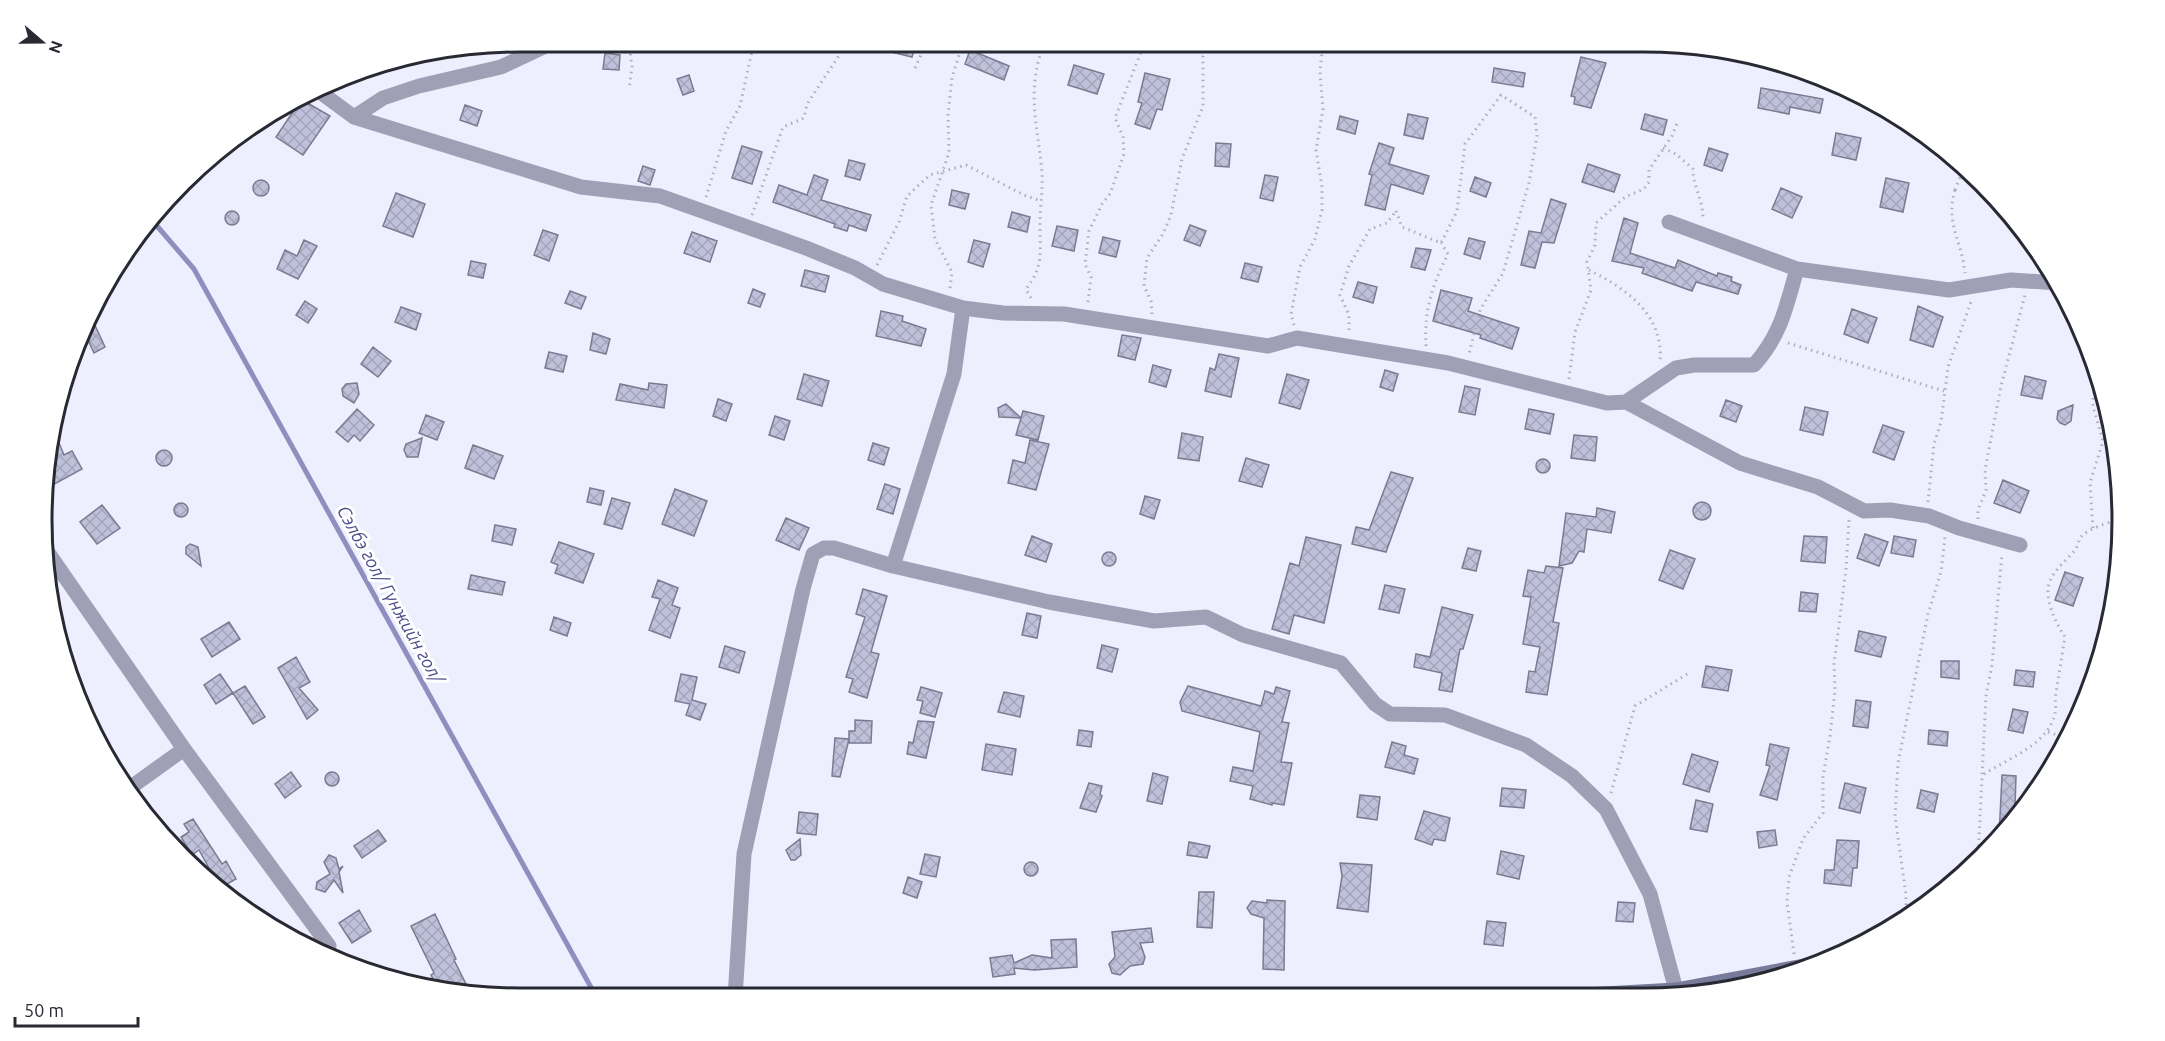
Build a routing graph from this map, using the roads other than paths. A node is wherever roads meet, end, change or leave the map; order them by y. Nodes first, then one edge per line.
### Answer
1 (533, 52) edge
2 (325, 96) edge
3 (354, 117) junction
4 (1669, 222) dead end
5 (1797, 269) junction
6 (2047, 283) edge
7 (963, 308) junction
8 (1626, 402) junction
9 (2013, 543) road end
10 (55, 563) edge
11 (893, 566) junction
12 (184, 749) junction
13 (134, 785) edge
14 (327, 946) edge
15 (1675, 987) edge
16 (736, 988) edge

1 - 3 street
2 - 3 street
3 - 7 street
4 - 5 street
5 - 6 street
5 - 8 street
7 - 8 street
7 - 11 street
8 - 9 street
10 - 12 street
11 - 15 street
11 - 16 street
12 - 13 street
12 - 14 street

